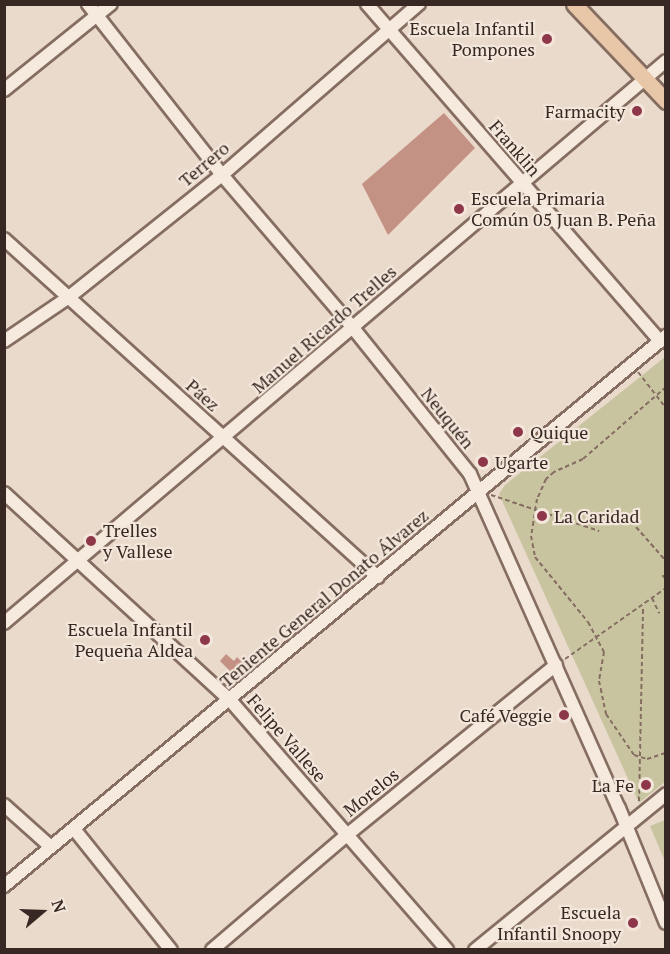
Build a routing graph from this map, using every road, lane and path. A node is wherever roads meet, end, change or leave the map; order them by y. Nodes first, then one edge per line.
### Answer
1 (88, 4) edge
2 (111, 4) edge
3 (367, 4) edge
4 (419, 4) edge
5 (574, 4) edge
6 (97, 16) junction
7 (389, 30) junction
8 (664, 64) edge
9 (646, 79) junction
10 (4, 90) edge
11 (666, 100) edge
12 (222, 174) junction
13 (522, 183) junction
14 (4, 238) edge
15 (69, 297) junction
16 (353, 328) junction
17 (663, 338) edge
18 (4, 341) edge
19 (632, 364) junction
20 (666, 387) edge
21 (655, 395) junction
22 (666, 408) edge
23 (225, 438) junction
24 (480, 491) junction
25 (4, 493) edge
26 (535, 509) junction
27 (636, 527) dead end
28 (599, 531) dead end
29 (666, 561) edge
30 (79, 562) junction
31 (662, 575) dead end
32 (378, 577) junction
33 (666, 579) edge
34 (666, 588) edge
35 (652, 598) junction
36 (644, 606) junction
37 (659, 612) dead end
38 (4, 623) edge
39 (597, 639) junction
40 (556, 665) junction
41 (230, 700) junction
42 (666, 753) edge
43 (640, 758) junction
44 (666, 794) edge
45 (4, 805) edge
46 (638, 816) junction
47 (626, 826) junction
48 (74, 829) junction
49 (348, 834) junction
50 (51, 847) junction
51 (4, 886) edge
52 (666, 923) edge
53 (171, 950) edge
54 (212, 950) edge
55 (447, 950) edge
56 (475, 950) edge

1 - 6 street, Neuquén
2 - 6 street
3 - 7 street, Franklin
4 - 7 street, Terrero
5 - 9 main road
6 - 10 street
6 - 12 street, Neuquén
7 - 12 street, Terrero
7 - 13 street, Franklin
8 - 9 street, Manuel Ricardo Trelles
9 - 11 main road
9 - 13 street, Manuel Ricardo Trelles
12 - 15 street, Terrero
12 - 16 street, Neuquén
13 - 16 street, Manuel Ricardo Trelles
13 - 17 street, Franklin
14 - 15 street, Páez
15 - 18 street, Terrero
15 - 23 street, Páez
16 - 23 street, Manuel Ricardo Trelles
16 - 24 street, Neuquén
17 - 19 street, Teniente General Donato Álvarez
19 - 21 path
19 - 24 street, Teniente General Donato Álvarez
20 - 21 path
21 - 22 path
21 - 26 path
23 - 30 street, Manuel Ricardo Trelles
23 - 32 street, Páez
24 - 26 path
24 - 32 street, Teniente General Donato Álvarez
24 - 40 street, Neuquén
25 - 30 street, Felipe Vallese
26 - 28 path
26 - 39 path
27 - 29 path
30 - 38 street, Manuel Ricardo Trelles
30 - 41 street, Felipe Vallese
31 - 33 path
32 - 41 street, Teniente General Donato Álvarez
34 - 35 path
35 - 36 path
35 - 37 path
36 - 39 path
36 - 43 path
39 - 40 path
39 - 43 path
40 - 47 street, Neuquén
40 - 49 street, Morelos
41 - 48 street, Teniente General Donato Álvarez
41 - 49 street, Felipe Vallese
42 - 43 path
43 - 46 path
44 - 46 street
45 - 50 street
46 - 47 street
47 - 52 street, Neuquén
47 - 56 street
48 - 50 street, Teniente General Donato Álvarez
48 - 53 street
49 - 54 street, Morelos
49 - 55 street, Felipe Vallese
50 - 51 street, Teniente General Donato Álvarez

